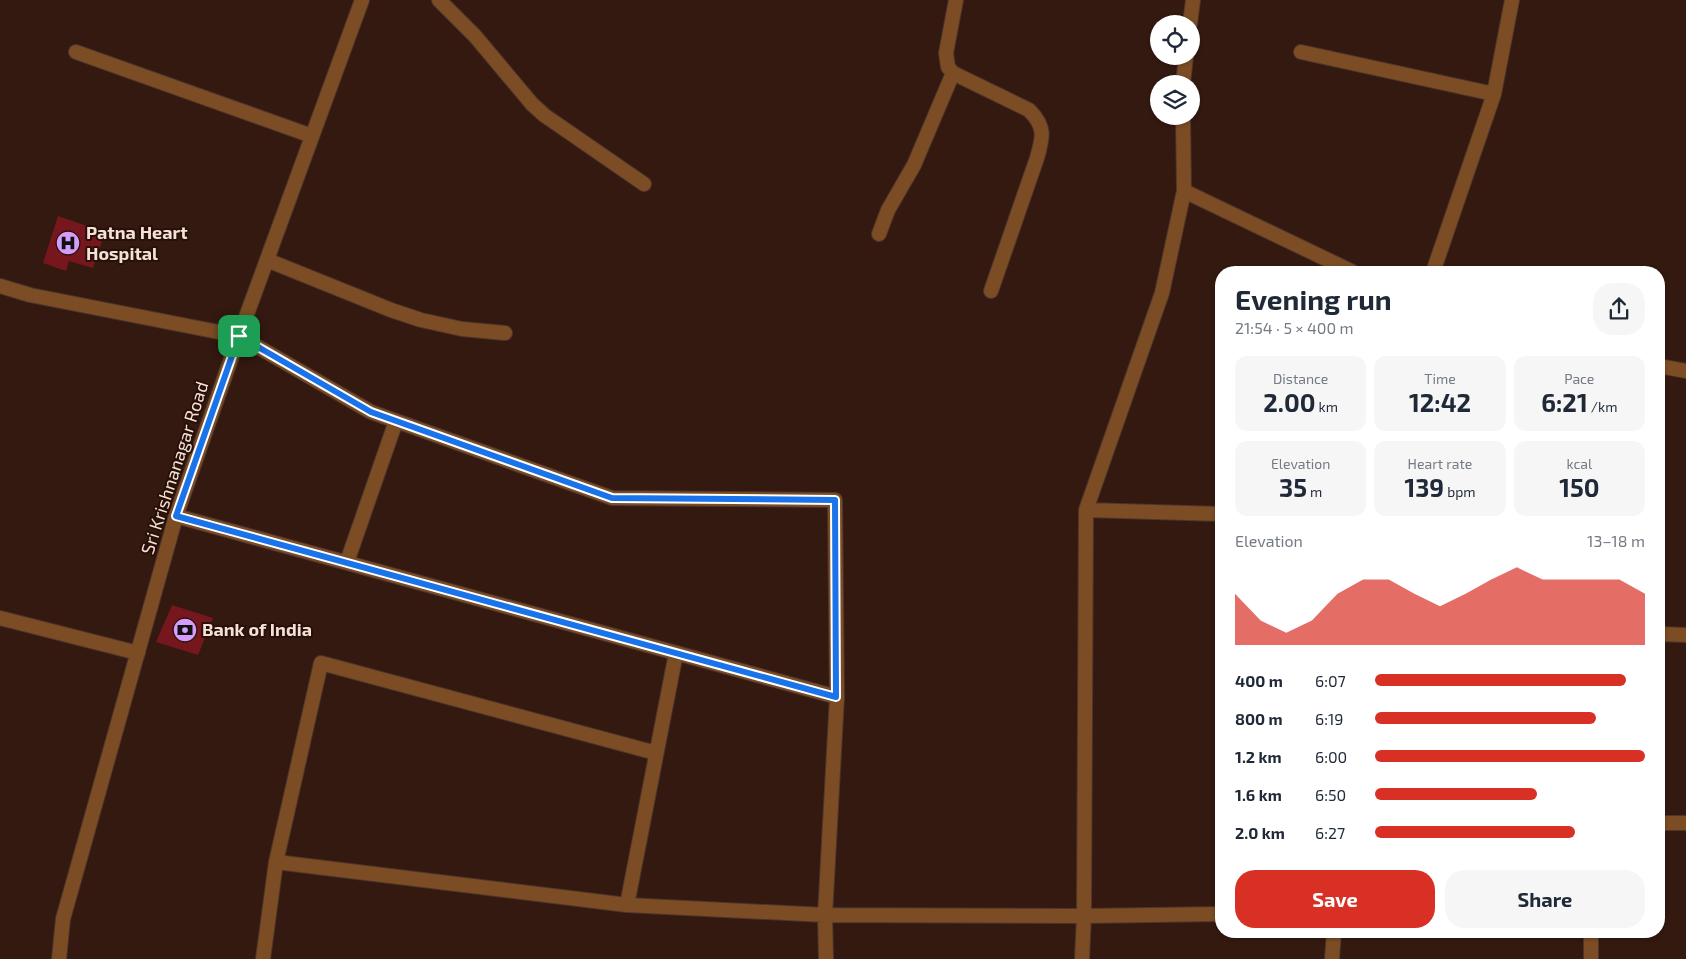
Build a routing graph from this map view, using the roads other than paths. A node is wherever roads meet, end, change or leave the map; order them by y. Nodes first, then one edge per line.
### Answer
1 (362, 0) edge
2 (438, 0) edge
3 (956, 0) edge
4 (1193, 0) edge
5 (1512, 0) edge
6 (1191, 15) edge
7 (76, 52) dead end
8 (1301, 52) dead end
9 (953, 73) junction
10 (1494, 94) junction
11 (1183, 125) edge
12 (312, 136) junction
13 (644, 184) dead end
14 (1184, 191) junction
15 (879, 234) dead end
16 (267, 260) junction
17 (1340, 266) edge
18 (1435, 266) edge
19 (0, 286) edge
20 (991, 290) dead end
21 (505, 332) dead end
22 (239, 336) junction
23 (1665, 367) edge
24 (1686, 371) edge
25 (396, 421) junction
26 (1086, 510) junction
27 (1215, 514) edge
28 (176, 516) junction
29 (346, 562) junction
30 (0, 618) edge
31 (1665, 634) edge
32 (1686, 635) edge
33 (138, 653) junction
34 (676, 653) junction
35 (836, 697) junction
36 (656, 753) junction
37 (1665, 823) edge
38 (1686, 823) edge
39 (276, 862) junction
40 (627, 906) junction
41 (825, 914) junction
42 (1215, 914) edge
43 (1084, 916) junction
44 (1334, 938) edge
45 (1591, 938) edge
46 (59, 959) edge
47 (263, 959) edge
48 (826, 959) edge
49 (1082, 959) edge
50 (1332, 959) edge
51 (1591, 959) edge

1 - 12 street, Sri Krishnanagar Road
2 - 13 street
3 - 9 street
4 - 6 street
5 - 10 street
7 - 12 street
8 - 10 street
9 - 15 street
9 - 20 street
10 - 18 street
11 - 14 street
12 - 16 street, Sri Krishnanagar Road
14 - 17 street
14 - 26 street
16 - 21 street
16 - 22 street, Sri Krishnanagar Road
19 - 22 street
22 - 25 street
22 - 28 street, Sri Krishnanagar Road
23 - 24 street
25 - 29 street
25 - 35 street
26 - 27 street
26 - 43 street
28 - 29 street
28 - 33 street, Sri Krishnanagar Road
29 - 34 street
30 - 33 street
31 - 32 street
33 - 46 street, Sri Krishnanagar Road
34 - 35 street
34 - 36 street
35 - 41 street
36 - 39 street
36 - 40 street
37 - 38 street
39 - 40 street
39 - 47 street
40 - 41 street
41 - 43 street
41 - 48 street
42 - 43 street
43 - 49 street
44 - 50 street
45 - 51 street

